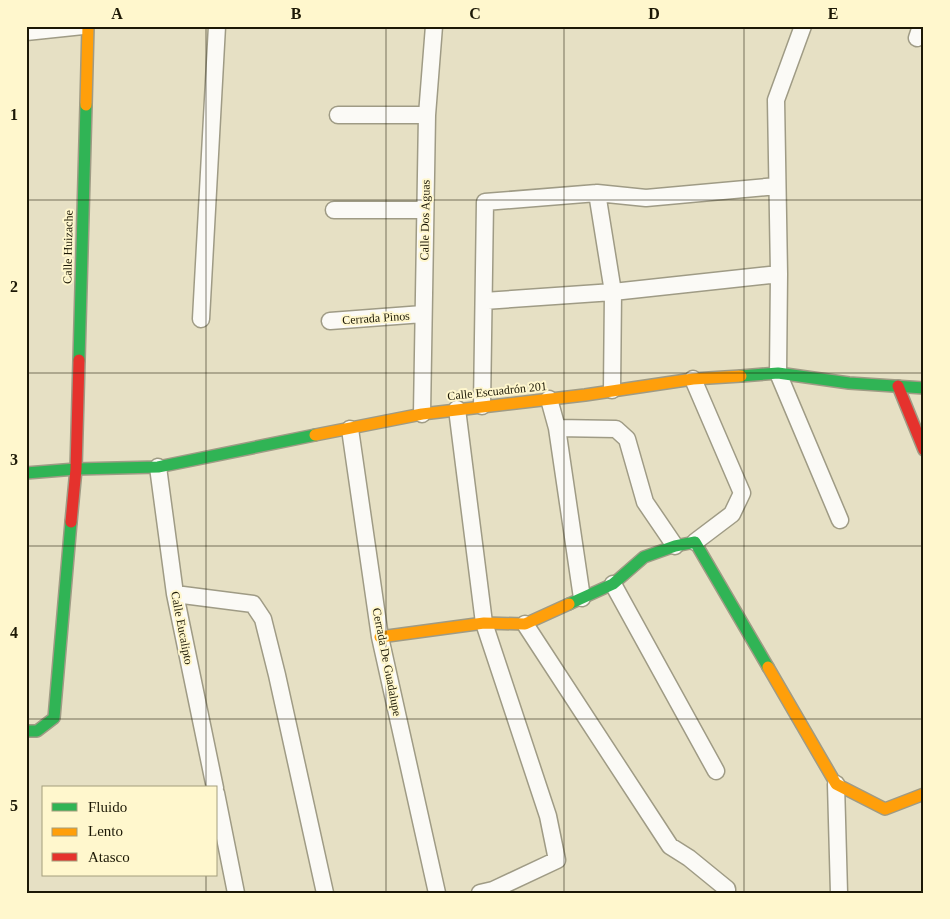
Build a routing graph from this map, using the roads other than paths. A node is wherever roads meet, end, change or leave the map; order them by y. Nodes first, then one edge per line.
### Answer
1 (83, 26) edge
2 (88, 26) edge
3 (217, 26) edge
4 (434, 26) edge
5 (804, 26) edge
6 (26, 32) edge
7 (338, 115) dead end
8 (428, 115) junction
9 (777, 186) junction
10 (597, 193) junction
11 (334, 210) dead end
12 (425, 210) junction
13 (779, 274) junction
14 (613, 292) junction
15 (484, 301) junction
16 (423, 314) junction
17 (201, 319) dead end
18 (330, 321) dead end
19 (778, 374) junction
20 (693, 379) junction
21 (898, 386) junction
22 (924, 388) edge
23 (612, 390) junction
24 (549, 400) junction
25 (482, 406) junction
26 (457, 409) junction
27 (422, 414) junction
28 (556, 428) junction
29 (350, 429) junction
30 (924, 450) edge
31 (158, 467) junction
32 (76, 469) junction
33 (26, 473) edge
34 (840, 520) dead end
35 (695, 542) junction
36 (675, 546) junction
37 (613, 584) junction
38 (174, 594) junction
39 (582, 598) junction
40 (484, 623) junction
41 (525, 624) junction
42 (380, 637) junction
43 (26, 731) edge
44 (716, 771) dead end
45 (836, 784) junction
46 (215, 786) edge
47 (924, 794) edge
48 (218, 802) edge
49 (236, 893) edge
50 (325, 893) edge
51 (437, 893) edge
52 (480, 893) edge
53 (727, 893) edge
54 (839, 893) edge

1 - 6 street
2 - 32 street, Calle Huizache
3 - 17 street
4 - 8 street, Calle Dos Aguas
5 - 9 street
7 - 8 street
8 - 12 street, Calle Dos Aguas
9 - 10 street
9 - 13 street
10 - 14 street
10 - 15 street
11 - 12 street
12 - 16 street, Calle Dos Aguas
13 - 14 street
13 - 19 street
14 - 15 street
14 - 23 street
15 - 25 street
16 - 18 street, Cerrada Pinos
16 - 27 street, Calle Dos Aguas
19 - 20 street, Calle Escuadrón 201
19 - 21 street, Calle Escuadrón 201
19 - 34 street
20 - 23 street, Calle Escuadrón 201
20 - 35 street
21 - 22 street, Calle Escuadrón 201
21 - 30 street
23 - 24 street, Calle Escuadrón 201
24 - 25 street, Calle Escuadrón 201
24 - 28 street
25 - 26 street, Calle Escuadrón 201
26 - 27 street, Calle Escuadrón 201
26 - 40 street
27 - 29 street, Calle Escuadrón 201
28 - 36 street
28 - 39 street
29 - 31 street, Calle Escuadrón 201
29 - 42 street, Cerrada De Guadalupe
31 - 32 street, Calle Escuadrón 201
31 - 38 street, Calle Eucalipto
32 - 33 street, Calle Escuadrón 201
32 - 43 street, Calle Huizache
35 - 36 street
35 - 45 street
36 - 37 street
37 - 39 street
37 - 44 street
38 - 46 street, Calle Eucalipto
38 - 50 street
39 - 41 street
40 - 41 street
40 - 42 street
40 - 52 street
41 - 53 street
42 - 51 street, Cerrada De Guadalupe
45 - 47 street
45 - 54 street
48 - 49 street

